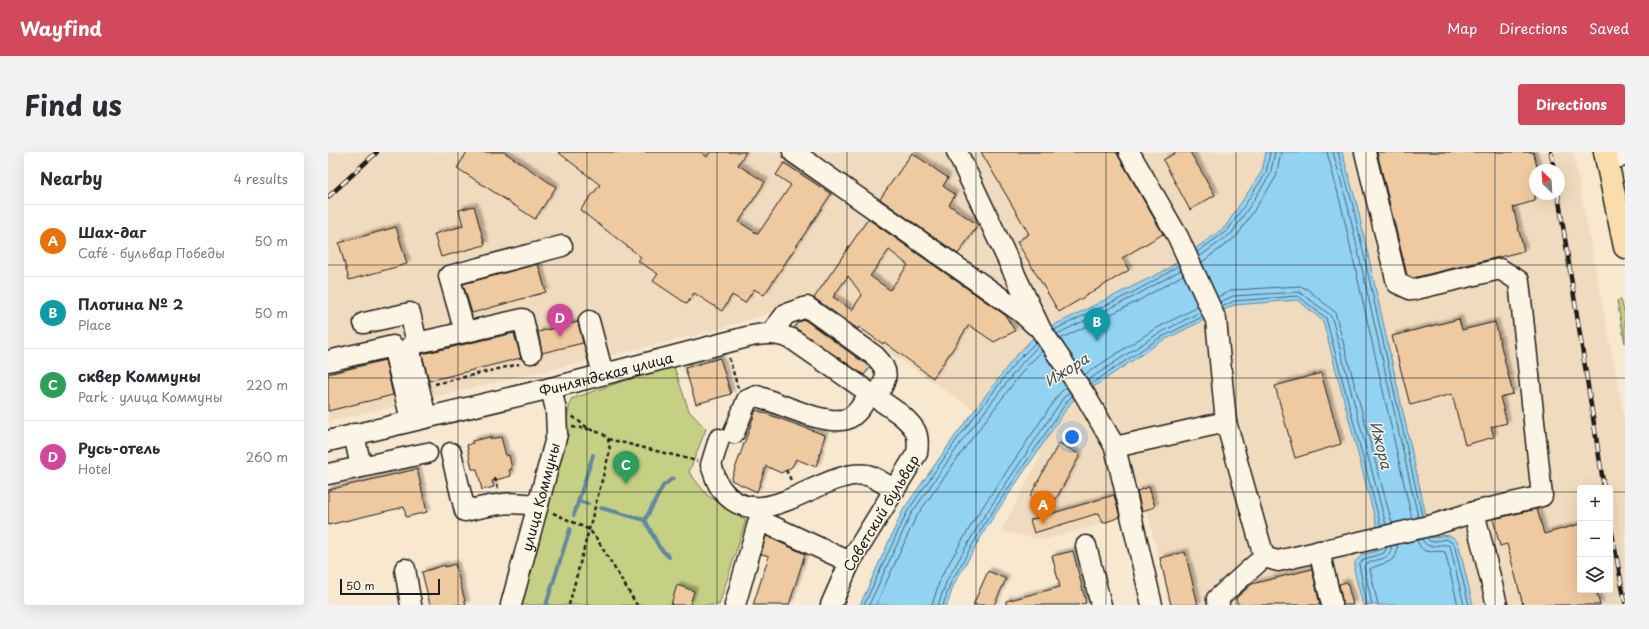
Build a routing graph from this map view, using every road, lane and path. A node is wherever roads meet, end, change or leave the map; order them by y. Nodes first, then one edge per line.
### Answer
1 (793, 152) edge
2 (957, 152) edge
3 (1129, 152) edge
4 (1364, 152) edge
5 (1612, 156) edge
6 (562, 246) dead end
7 (1625, 247) edge
8 (589, 321) dead end
9 (364, 323) dead end
10 (1041, 330) junction
11 (464, 332) junction
12 (771, 332) junction
13 (417, 343) junction
14 (724, 343) junction
15 (528, 358) joint
16 (328, 361) edge
17 (603, 374) junction
18 (419, 388) junction
19 (551, 388) junction
20 (738, 388) dead end
21 (872, 396) junction
22 (566, 411) dead end
23 (418, 419) junction
24 (1226, 422) junction
25 (354, 434) junction
26 (608, 439) junction
27 (328, 441) edge
28 (1114, 447) junction
29 (427, 453) dead end
30 (451, 454) dead end
31 (684, 458) dead end
32 (361, 467) junction
33 (786, 470) dead end
34 (328, 474) edge
35 (792, 481) dead end
36 (894, 490) junction
37 (538, 506) junction
38 (1474, 512) junction
39 (588, 529) junction
40 (1086, 546) dead end
41 (1319, 551) junction
42 (1264, 557) junction
43 (850, 562) junction
44 (405, 570) dead end
45 (411, 605) edge
46 (511, 605) edge
47 (569, 605) edge
48 (637, 605) edge
49 (735, 605) edge
50 (830, 605) edge
51 (1101, 605) edge
52 (1152, 605) edge
53 (1219, 605) edge
54 (1332, 605) edge
55 (1497, 605) edge

1 - 10 street
2 - 10 street
3 - 24 street
4 - 38 street
5 - 7 main road
6 - 11 street
8 - 17 street
9 - 13 street
10 - 28 street
11 - 13 street
11 - 15 street
12 - 14 street, Финляндская улица
12 - 21 street
12 - 21 street
13 - 18 street
14 - 17 street, Финляндская улица
14 - 20 path
15 - 18 path
16 - 23 street
17 - 19 street, Финляндская улица
18 - 23 street
19 - 23 street, Финляндская улица
19 - 37 street, улица Коммуны
21 - 36 street, Советский бульвар
21 - 36 street
22 - 26 path
23 - 25 street, Финляндская улица
24 - 28 street
24 - 42 street
25 - 27 street, Финляндская улица
25 - 32 street
26 - 31 path
26 - 39 path
28 - 52 street
29 - 32 street
30 - 37 street
32 - 34 street
33 - 35 path
36 - 43 street, Советский бульвар
37 - 39 path
37 - 46 street, улица Коммуны
38 - 41 street
38 - 55 street
39 - 47 path
39 - 48 path
40 - 51 street
41 - 42 street
41 - 54 street
42 - 53 street
43 - 49 street
43 - 50 street, Советский бульвар
44 - 45 street

